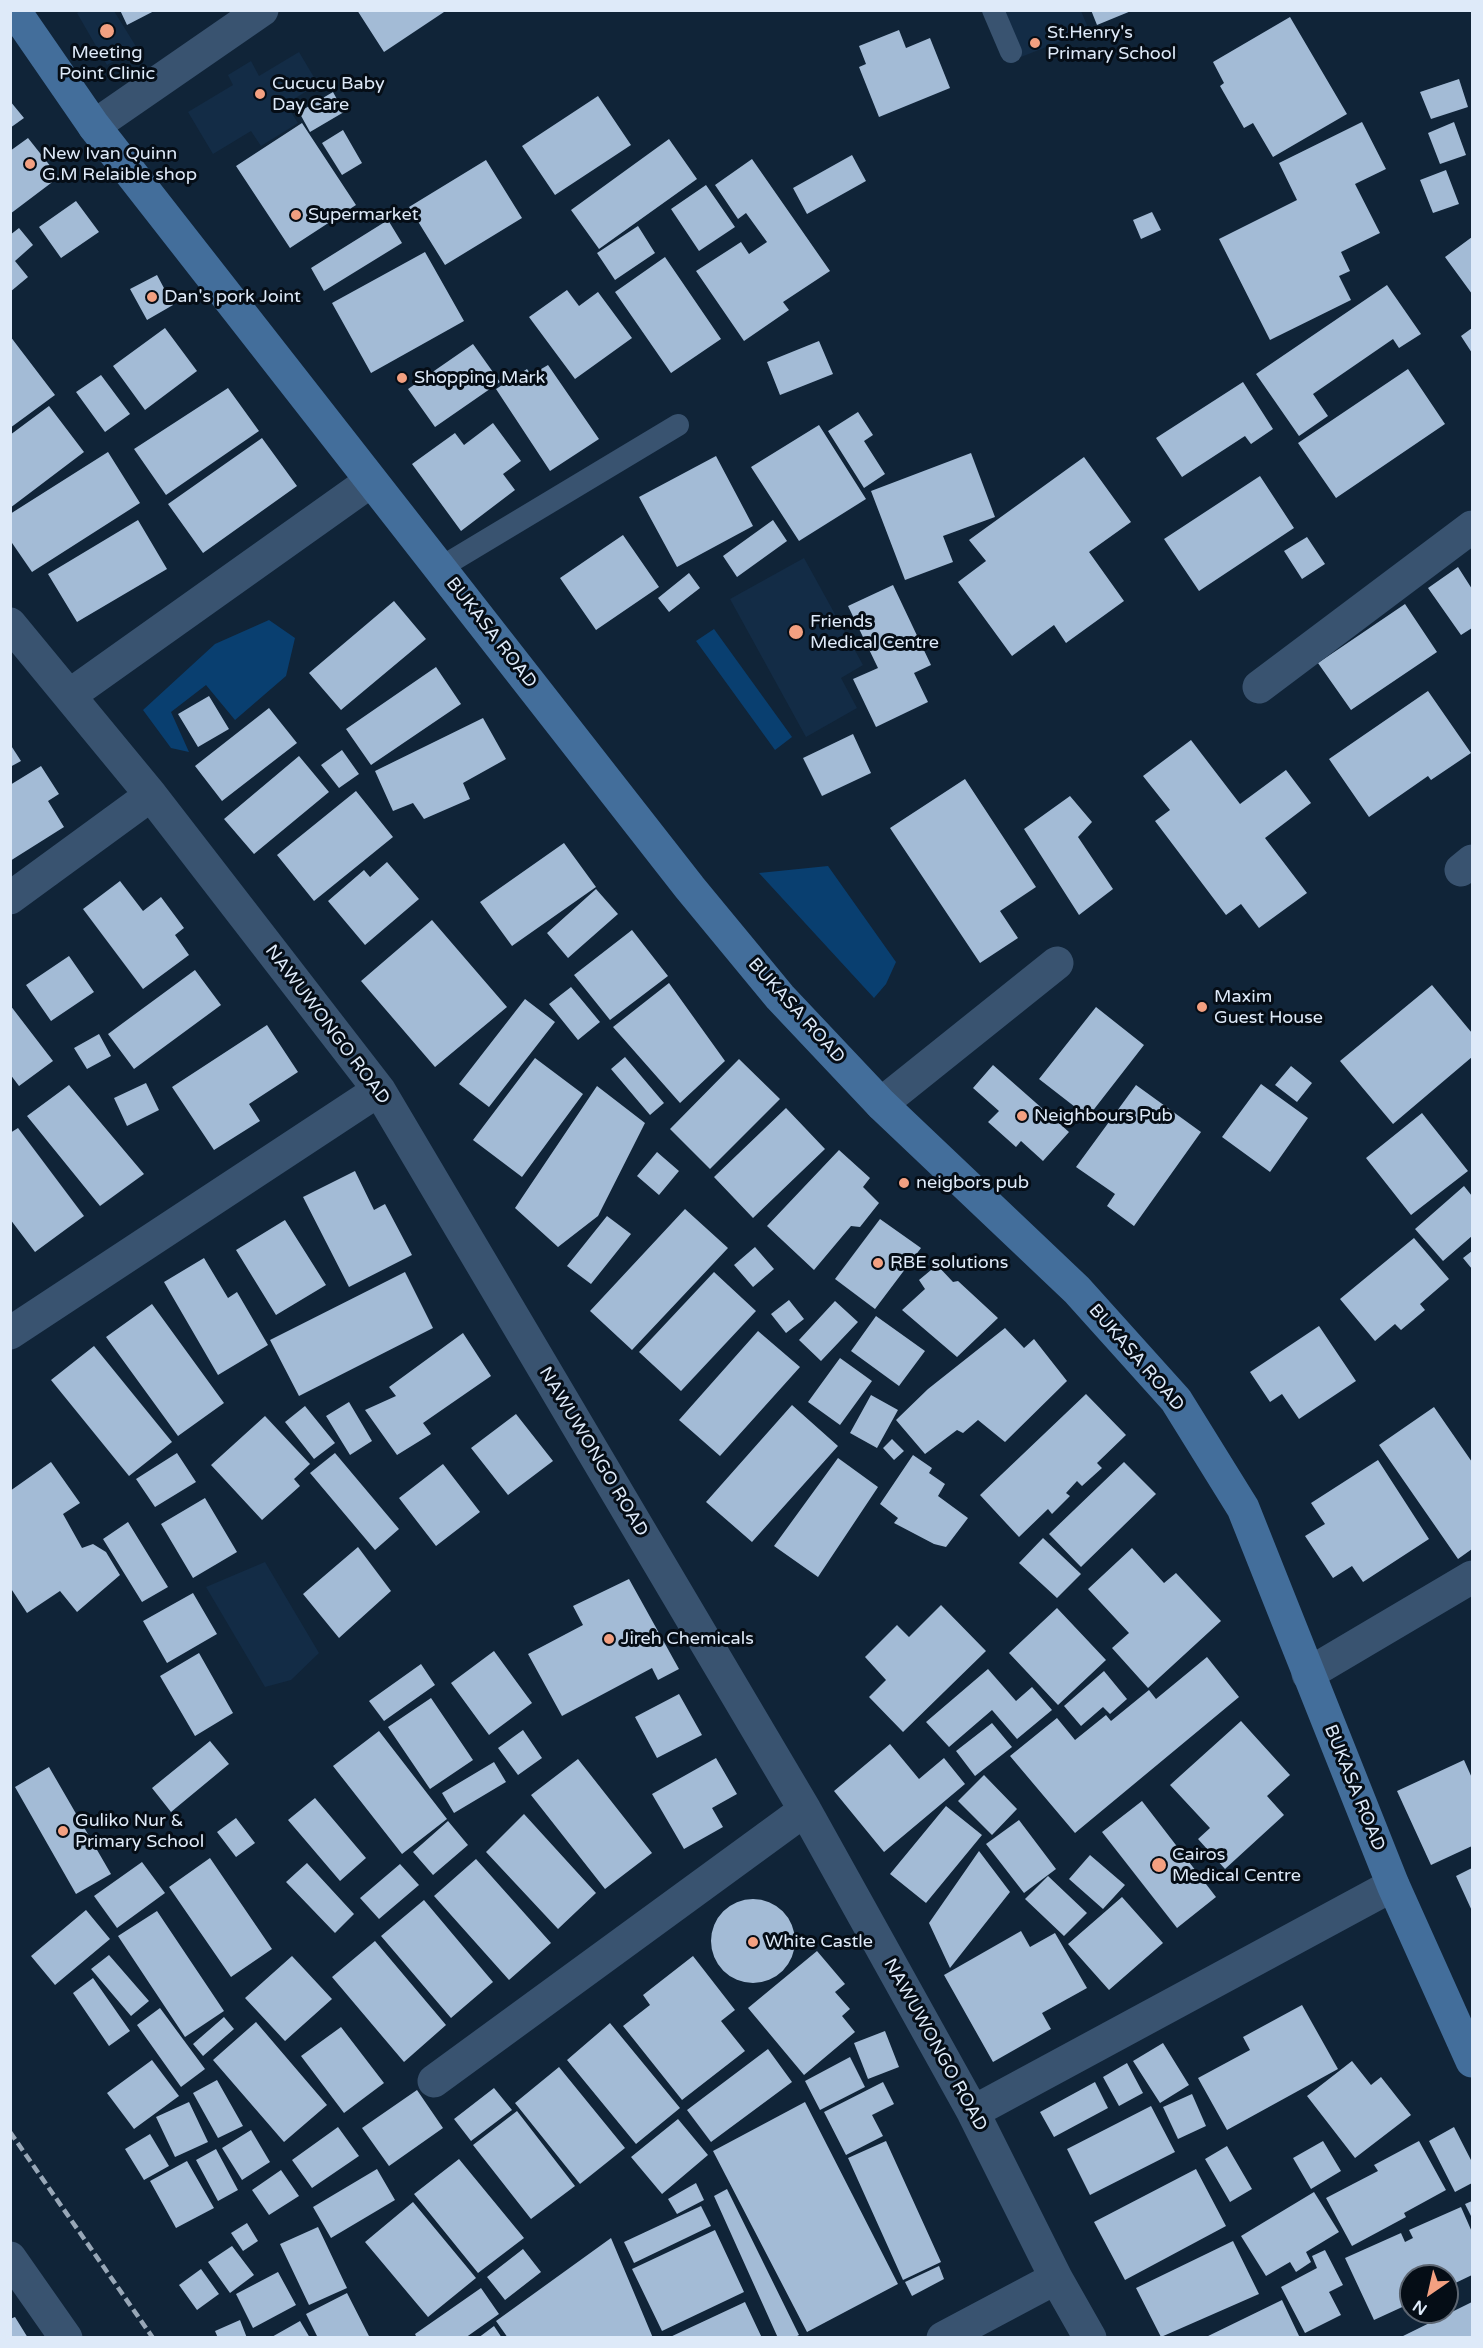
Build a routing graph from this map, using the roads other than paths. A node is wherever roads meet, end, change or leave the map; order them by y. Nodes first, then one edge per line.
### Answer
1 (14, 10) edge
2 (262, 10) edge
3 (993, 10) edge
4 (1011, 52) dead end
5 (94, 126) junction
6 (678, 425) dead end
7 (371, 481) junction
8 (1473, 528) edge
9 (440, 568) junction
10 (10, 624) edge
11 (1259, 687) dead end
12 (70, 695) junction
13 (151, 795) junction
14 (10, 898) edge
15 (1056, 963) dead end
16 (379, 1090) junction
17 (881, 1104) junction
18 (10, 1333) edge
19 (1473, 1576) edge
20 (1308, 1674) junction
21 (806, 1810) junction
22 (1393, 1885) junction
23 (1472, 2060) edge
24 (434, 2081) dead end
25 (973, 2112) junction
26 (10, 2258) edge
27 (1056, 2278) junction
28 (66, 2337) edge
29 (943, 2337) edge
30 (1090, 2337) edge

1 - 5 street, BUKASA ROAD
2 - 5 street
3 - 4 lane
5 - 7 street, BUKASA ROAD
6 - 9 lane
7 - 9 street, BUKASA ROAD
7 - 12 street
8 - 11 street
9 - 17 street, BUKASA ROAD
10 - 12 street, NAWUWONGO ROAD
12 - 13 street, NAWUWONGO ROAD
13 - 14 street
13 - 16 street, NAWUWONGO ROAD
15 - 17 street
16 - 18 street
16 - 21 street, NAWUWONGO ROAD
17 - 20 street, BUKASA ROAD
19 - 20 street
20 - 22 street, BUKASA ROAD
21 - 24 street
21 - 25 street, NAWUWONGO ROAD
22 - 23 street, BUKASA ROAD
22 - 25 street
25 - 27 street, NAWUWONGO ROAD
26 - 28 street
27 - 29 street
27 - 30 street, NAWUWONGO ROAD

